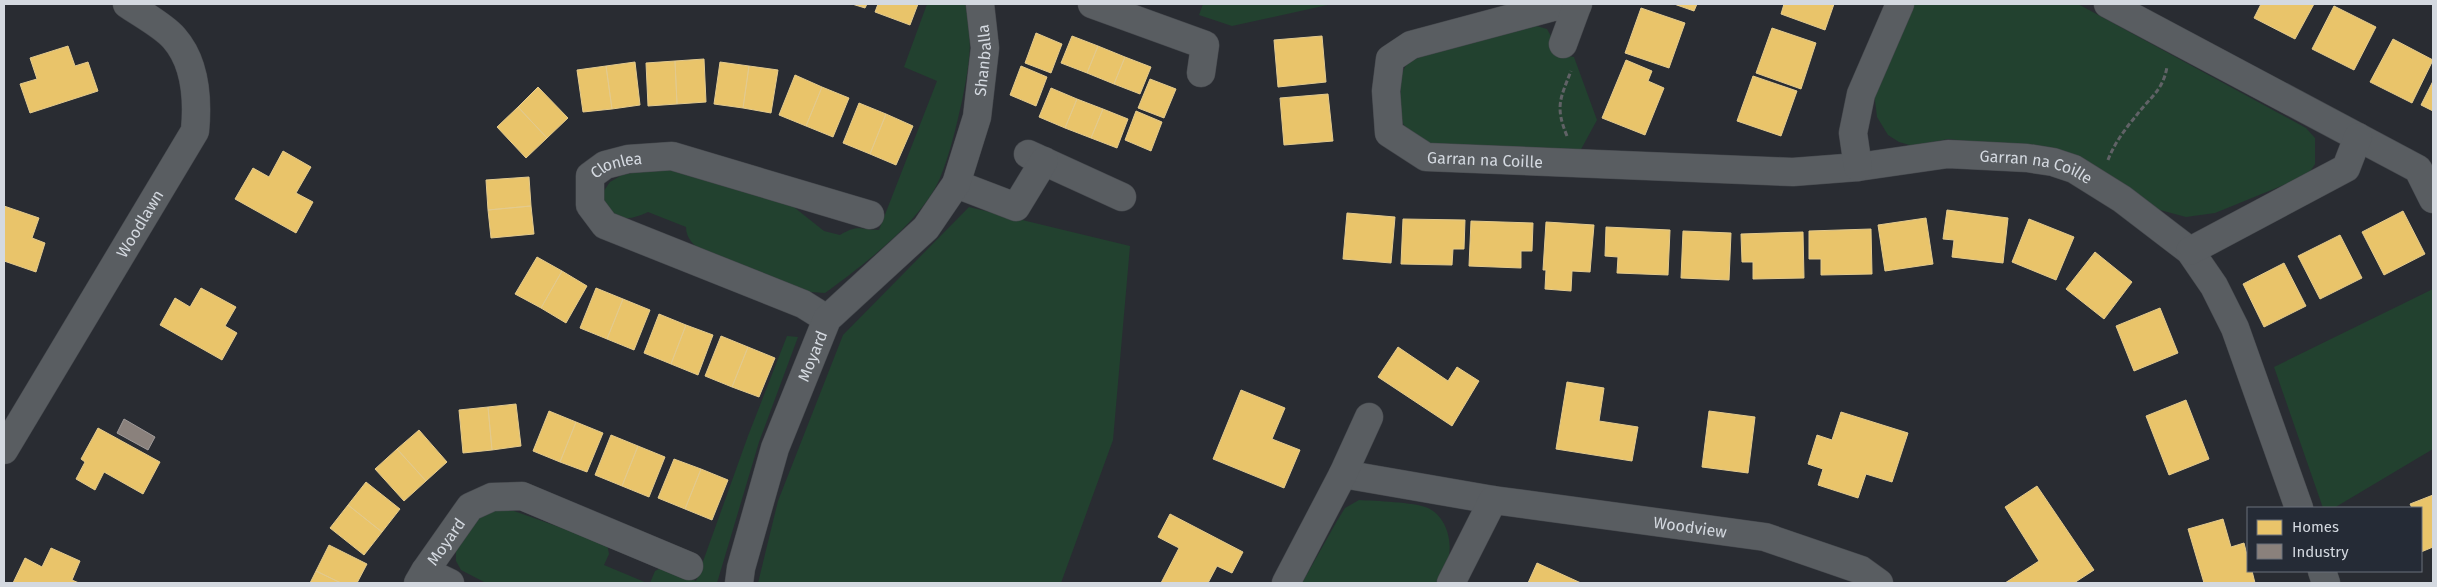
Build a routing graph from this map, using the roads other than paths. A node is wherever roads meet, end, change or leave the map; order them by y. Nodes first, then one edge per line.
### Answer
1 (126, 4) edge
2 (980, 4) edge
3 (1092, 4) edge
4 (1900, 4) edge
5 (2108, 4) edge
6 (1578, 5) edge
7 (1563, 44) road end
8 (1201, 73) dead end
9 (976, 117) joint
10 (2358, 137) junction
11 (1858, 167) junction
12 (956, 184) junction
13 (1122, 197) dead end
14 (2433, 200) edge
15 (870, 215) dead end
16 (2190, 251) junction
17 (827, 319) junction
18 (1369, 418) dead end
19 (4, 450) edge
20 (1343, 474) junction
21 (1492, 500) junction
22 (2299, 507) edge
23 (689, 566) dead end
24 (421, 577) edge
25 (450, 583) edge
26 (739, 583) edge
27 (1286, 583) edge
28 (1451, 583) edge
29 (1879, 583) edge

1 - 19 street, Woodlawn
2 - 9 street, Shanballa
3 - 8 street
4 - 11 street
5 - 10 street
6 - 7 street, Garran na Coille
6 - 11 street, Garran na Coille
9 - 12 street, Moyard
10 - 14 street
10 - 16 street
11 - 16 street, Garran na Coille
12 - 13 street
12 - 17 street, Moyard
15 - 17 street, Clonlea
16 - 22 street, Garran na Coille
17 - 26 street, Moyard
18 - 20 street
20 - 21 street, Woodview
20 - 27 street
21 - 28 street
21 - 29 street, Woodview
23 - 24 street, Moyard
24 - 25 street, Moyard

